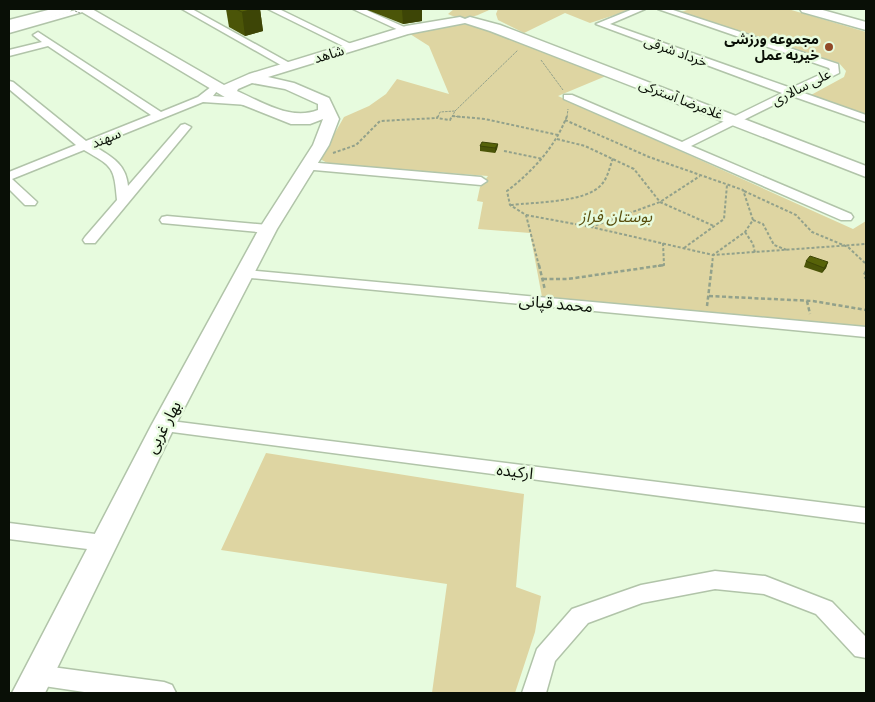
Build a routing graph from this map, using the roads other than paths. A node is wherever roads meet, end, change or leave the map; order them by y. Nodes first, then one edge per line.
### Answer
1 (41, 9) edge
2 (186, 9) edge
3 (272, 9) edge
4 (357, 9) edge
5 (641, 9) edge
6 (662, 9) edge
7 (806, 9) edge
8 (831, 9) edge
9 (82, 10) edge
10 (442, 13) joint
11 (9, 17) edge
12 (866, 19) edge
13 (465, 21) junction
14 (9, 24) edge
15 (866, 26) edge
16 (495, 28) junction
17 (9, 30) edge
18 (406, 30) junction
19 (38, 35) dead end
20 (49, 43) junction
21 (352, 47) junction
22 (9, 53) edge
23 (290, 66) junction
24 (9, 84) edge
25 (241, 85) junction
26 (216, 86) junction
27 (289, 86) junction
28 (790, 92) junction
29 (568, 97) road end
30 (202, 99) junction
31 (248, 102) junction
32 (326, 112) junction
33 (275, 114) junction
34 (160, 116) junction
35 (734, 120) junction
36 (866, 120) edge
37 (185, 127) dead end
38 (85, 146) junction
39 (682, 146) junction
40 (311, 159) junction
41 (866, 172) edge
42 (9, 176) edge
43 (481, 180) dead end
44 (9, 182) edge
45 (123, 200) junction
46 (30, 202) dead end
47 (846, 217) dead end
48 (167, 220) dead end
49 (268, 229) junction
50 (90, 240) dead end
51 (245, 274) junction
52 (866, 332) edge
53 (163, 426) junction
54 (866, 516) edge
55 (9, 531) edge
56 (103, 543) junction
57 (864, 649) dead end
58 (32, 684) edge
59 (164, 693) edge
60 (534, 693) edge

1 - 11 street
2 - 23 street
3 - 21 street
4 - 18 street
5 - 28 street, خرداد شرقی
6 - 28 street, علی سالاری
7 - 15 street
8 - 12 street
9 - 14 street
9 - 17 street
9 - 25 street
9 - 26 street
10 - 13 street, غلامرضا آسترکی
10 - 18 street, شاهد
13 - 16 street, غلامرضا آسترکی
13 - 16 street
13 - 18 street, شاهد
16 - 35 street, غلامرضا آسترکی
18 - 21 street, شاهد
19 - 20 street
20 - 22 street
20 - 34 street
21 - 23 street, شاهد
23 - 25 street, شاهد
23 - 27 street
24 - 38 street
25 - 26 street
25 - 27 street
25 - 31 street
26 - 30 street
27 - 32 street
28 - 35 street, علی سالاری
28 - 36 street
29 - 39 street
30 - 31 street
30 - 34 street, سهند
31 - 33 street
32 - 33 street
32 - 40 street, بهار غربی
33 - 40 street
34 - 38 street, سهند
35 - 39 street, علی سالاری
35 - 41 street, غلامرضا آسترکی
37 - 45 street
38 - 42 street, سهند
38 - 45 street
39 - 47 street
40 - 43 street
40 - 49 street, بهار غربی
44 - 46 street
45 - 50 street
48 - 49 street
49 - 51 street, بهار غربی
51 - 52 street, محمد قپانی
51 - 53 street, بهار غربی
53 - 54 street, ارکیده
53 - 56 street, بهار غربی
55 - 56 street
56 - 58 street, بهار غربی
57 - 60 street
58 - 59 street

